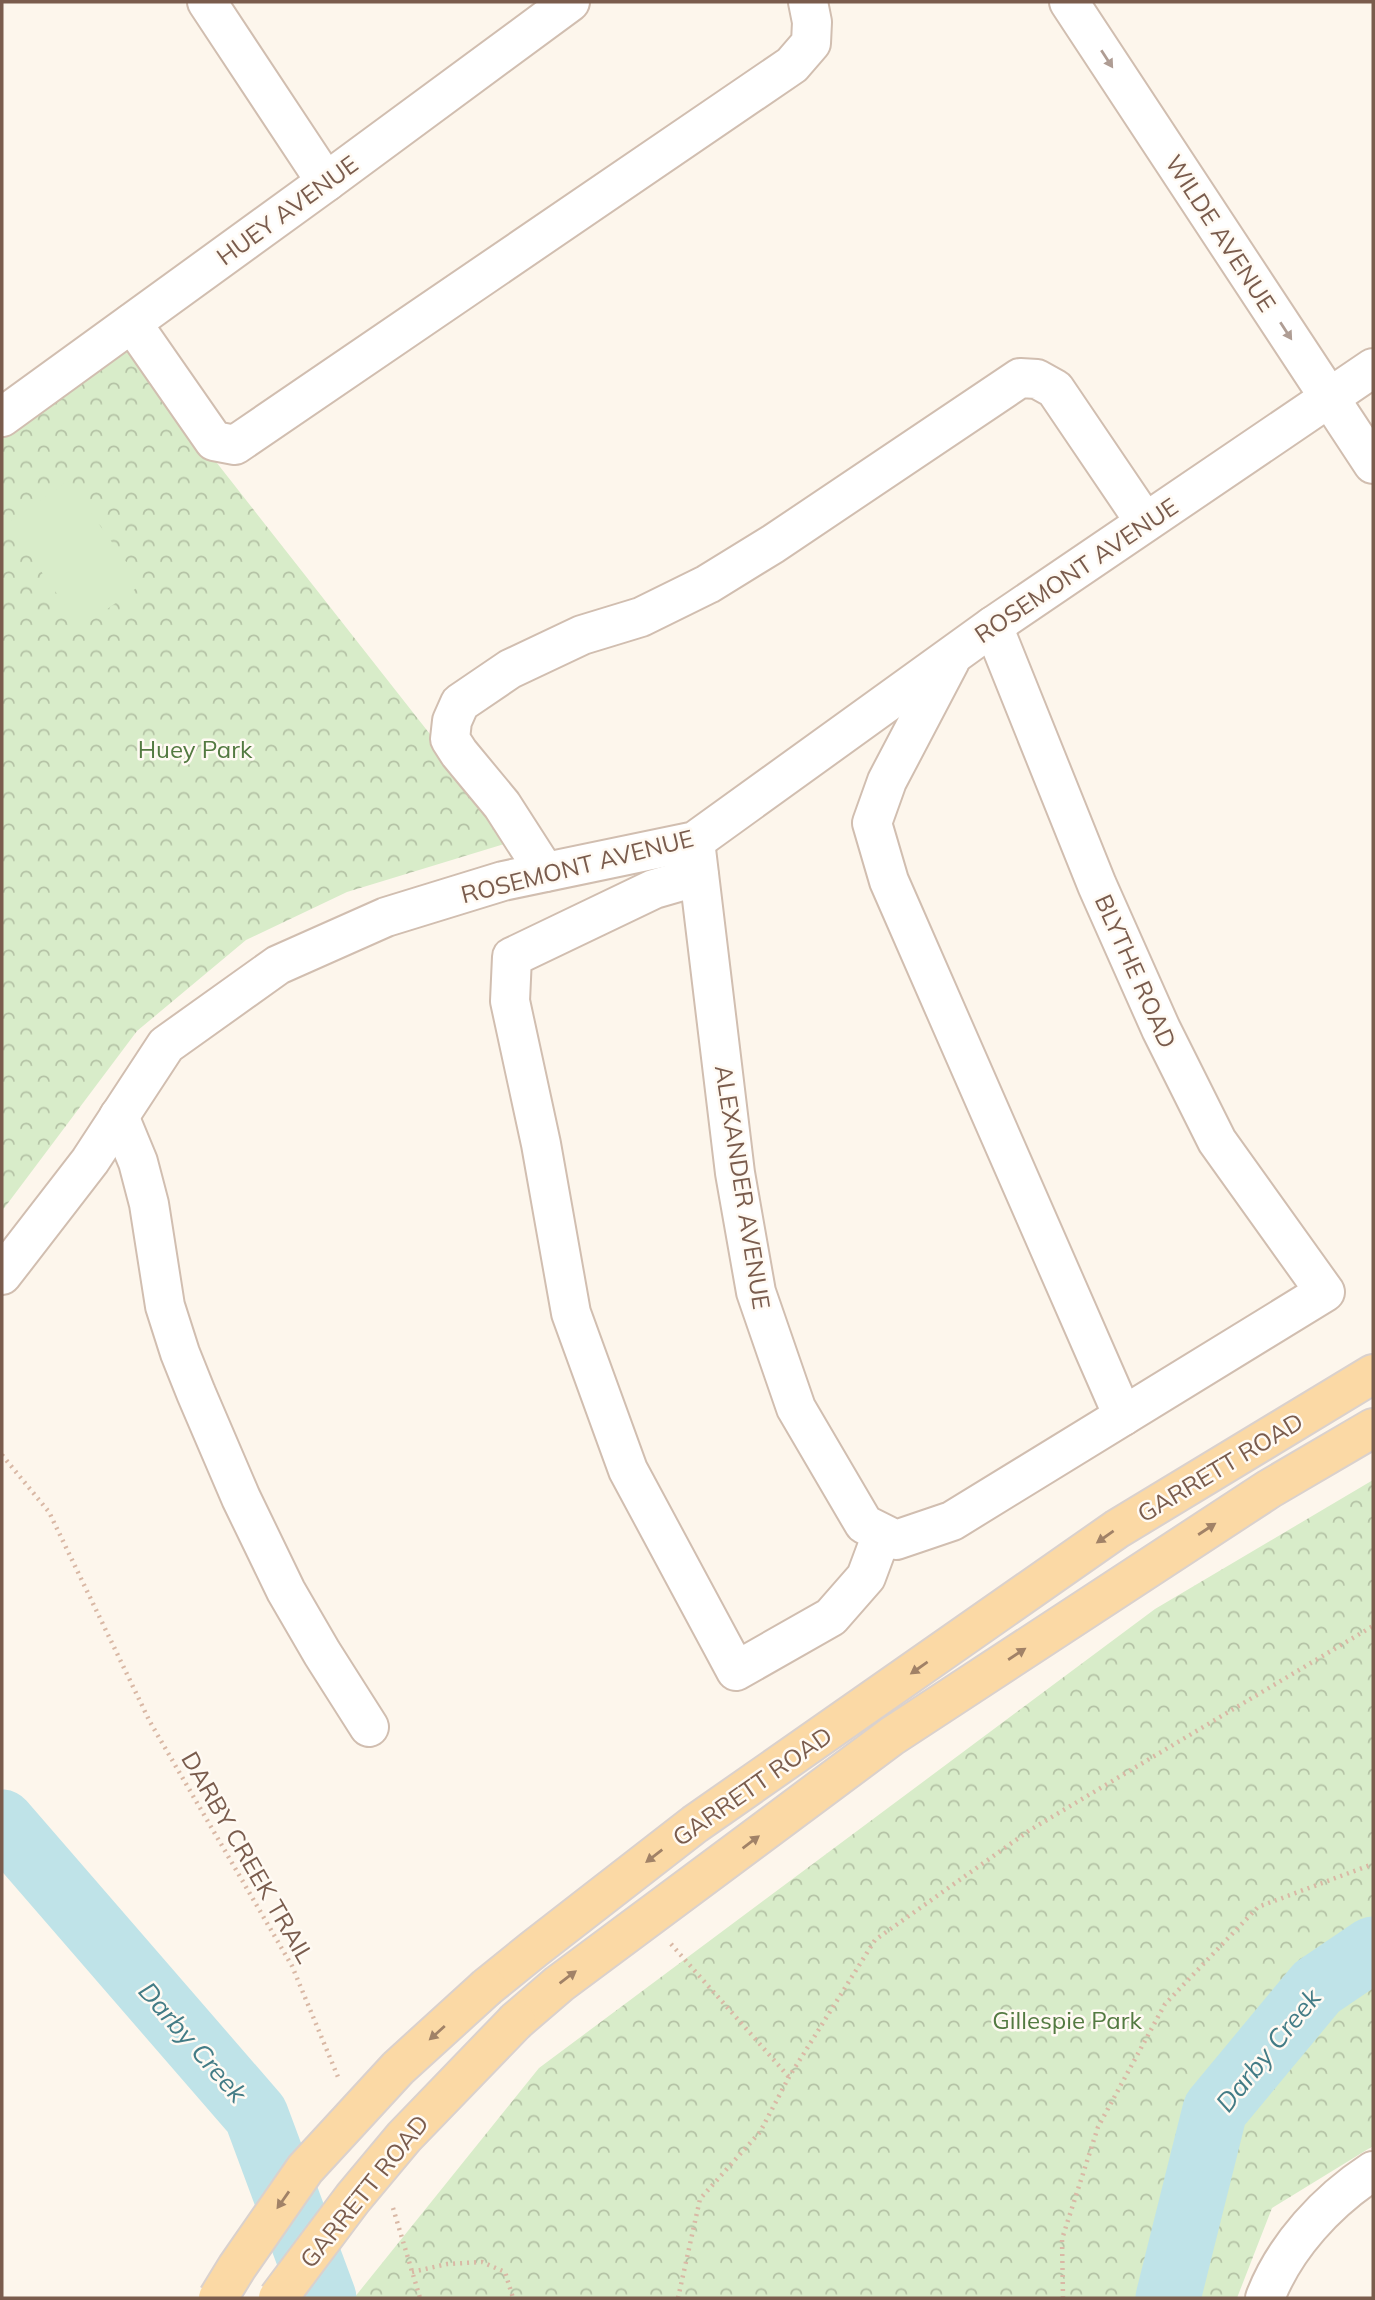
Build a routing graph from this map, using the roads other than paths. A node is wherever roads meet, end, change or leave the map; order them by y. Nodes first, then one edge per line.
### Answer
1 (207, 2) edge
2 (570, 2) edge
3 (808, 2) edge
4 (1069, 2) edge
5 (327, 182) junction
6 (132, 323) junction
7 (1373, 368) edge
8 (1329, 397) junction
9 (2, 417) edge
10 (1373, 464) edge
11 (1145, 522) junction
12 (992, 626) junction
13 (955, 653) junction
14 (697, 859) junction
15 (545, 872) junction
16 (119, 1116) junction
17 (2, 1275) edge
18 (1373, 1374) edge
19 (1123, 1416) junction
20 (1373, 1428) edge
21 (882, 1534) junction
22 (369, 1727) dead end
23 (1373, 2171) edge
24 (218, 2298) edge
25 (278, 2298) edge
26 (1265, 2298) edge

1 - 5 street
2 - 5 street, HUEY AVENUE
3 - 6 street
4 -> 8 street, WILDE AVENUE
5 - 6 street, HUEY AVENUE
6 - 9 street, HUEY AVENUE
7 - 8 street, ROSEMONT AVENUE
8 - 10 street, WILDE AVENUE
8 - 11 street, ROSEMONT AVENUE
11 - 12 street, ROSEMONT AVENUE
11 - 15 street
12 - 13 street, ROSEMONT AVENUE
12 - 19 street, BLYTHE ROAD
13 - 14 street, ROSEMONT AVENUE
13 - 19 street
14 - 15 street, ROSEMONT AVENUE
14 - 21 street, ALEXANDER AVENUE
14 - 21 street
15 - 16 street, ROSEMONT AVENUE
16 - 17 street, ROSEMONT AVENUE
16 - 22 street
18 -> 24 main road, GARRETT ROAD, bridge
19 - 21 street
25 -> 20 main road, GARRETT ROAD, bridge
23 - 26 street

